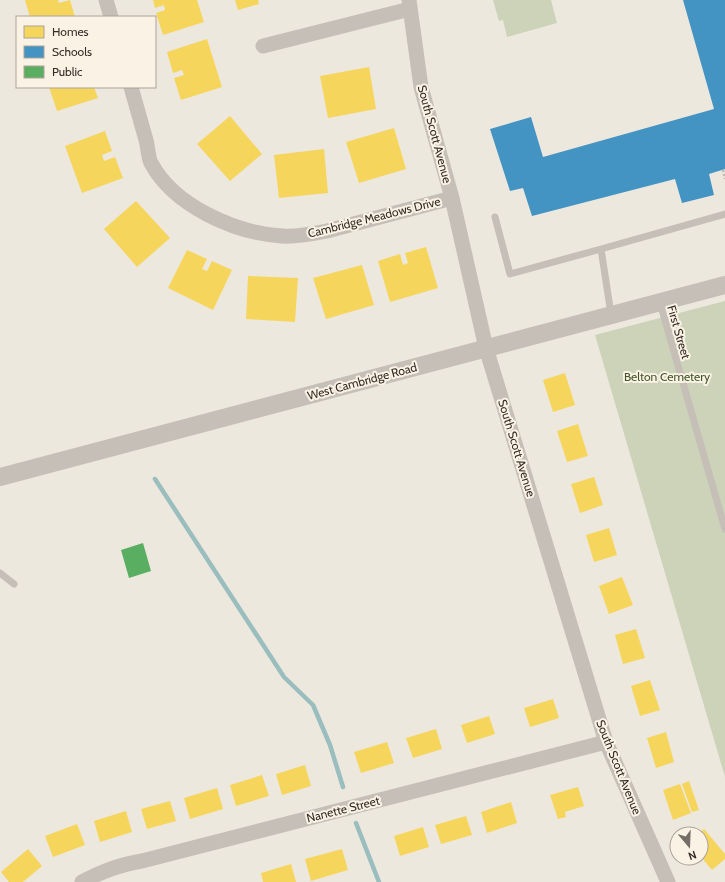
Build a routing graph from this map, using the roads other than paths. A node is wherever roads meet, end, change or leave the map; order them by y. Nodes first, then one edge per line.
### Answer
1 (106, 0) edge
2 (410, 4) edge
3 (111, 16) edge
4 (263, 46) dead end
5 (131, 88) edge
6 (452, 198) junction
7 (725, 214) edge
8 (495, 217) dead end
9 (601, 249) junction
10 (725, 285) edge
11 (659, 302) junction
12 (611, 314) junction
13 (486, 348) junction
14 (0, 477) edge
15 (725, 529) edge
16 (0, 573) edge
17 (14, 584) dead end
18 (606, 742) junction
19 (82, 882) edge
20 (668, 882) edge

1 - 3 street
2 - 4 street
2 - 6 street, South Scott Avenue
5 - 6 street, Cambridge Meadows Drive
6 - 13 street, South Scott Avenue
7 - 9 lane
8 - 9 lane
9 - 12 lane
10 - 11 street, West Cambridge Road
11 - 12 street, West Cambridge Road
11 - 15 lane, First Street
12 - 13 street, West Cambridge Road
13 - 14 street, West Cambridge Road
13 - 18 street, South Scott Avenue
16 - 17 lane
18 - 19 street, Nanette Street
18 - 20 street, South Scott Avenue

